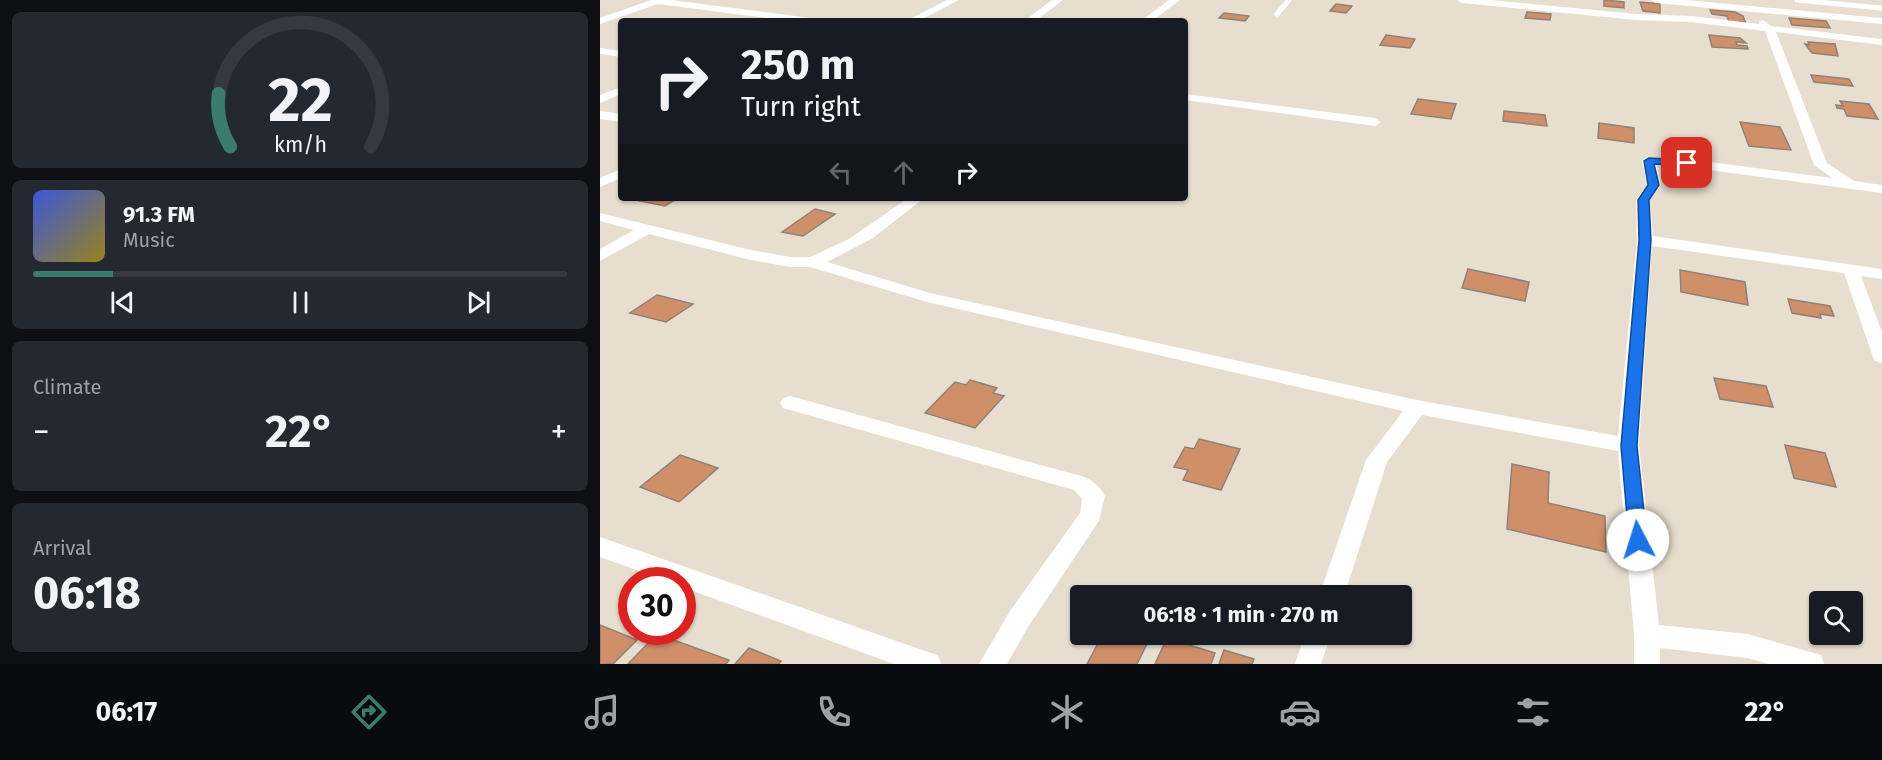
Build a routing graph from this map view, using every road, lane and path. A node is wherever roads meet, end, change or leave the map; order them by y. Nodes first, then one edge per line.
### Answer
1 (659, 0) edge
2 (954, 0) edge
3 (1058, 0) edge
4 (1175, 0) edge
5 (1289, 0) edge
6 (1462, 0) edge
7 (1656, 0) edge
8 (1797, 0) edge
9 (1875, 0) edge
10 (1754, 9) junction
11 (1882, 9) edge
12 (1277, 14) dead end
13 (789, 18) edge
14 (917, 18) edge
15 (1033, 18) edge
16 (1150, 18) edge
17 (600, 21) edge
18 (1882, 21) edge
19 (1770, 30) junction
20 (1882, 42) edge
21 (600, 51) edge
22 (618, 54) edge
23 (618, 91) edge
24 (1188, 97) edge
25 (600, 99) edge
26 (600, 115) edge
27 (618, 118) edge
28 (1376, 122) dead end
29 (618, 174) edge
30 (600, 183) edge
31 (1852, 184) junction
32 (1882, 189) edge
33 (913, 201) edge
34 (600, 217) edge
35 (648, 228) junction
36 (1645, 240) junction
37 (600, 256) edge
38 (812, 262) junction
39 (1851, 270) junction
40 (1882, 274) edge
41 (1882, 357) edge
42 (790, 403) dead end
43 (1417, 407) junction
44 (1629, 446) junction
45 (600, 547) edge
46 (1335, 585) edge
47 (1647, 634) junction
48 (1314, 645) edge
49 (928, 664) edge
50 (992, 664) edge
51 (1308, 664) edge
52 (1647, 664) edge
53 (1811, 664) edge

1 - 13 street
1 - 17 street
2 - 14 street
3 - 15 street
4 - 16 street
5 - 12 lane
6 - 19 street
7 - 10 street
8 - 11 lane
9 - 11 lane
10 - 18 street
10 - 19 street
19 - 20 street
19 - 31 street
21 - 22 street
23 - 25 street
24 - 28 street
26 - 27 street
29 - 30 street
31 - 32 street
31 - 36 street
33 - 38 street
34 - 35 street
35 - 37 street
35 - 38 street
36 - 39 street
36 - 44 street
38 - 43 street
39 - 40 street
39 - 41 street
42 - 50 street
43 - 44 street
43 - 46 street
44 - 47 street
45 - 49 street
47 - 52 street
47 - 53 street
48 - 51 street

